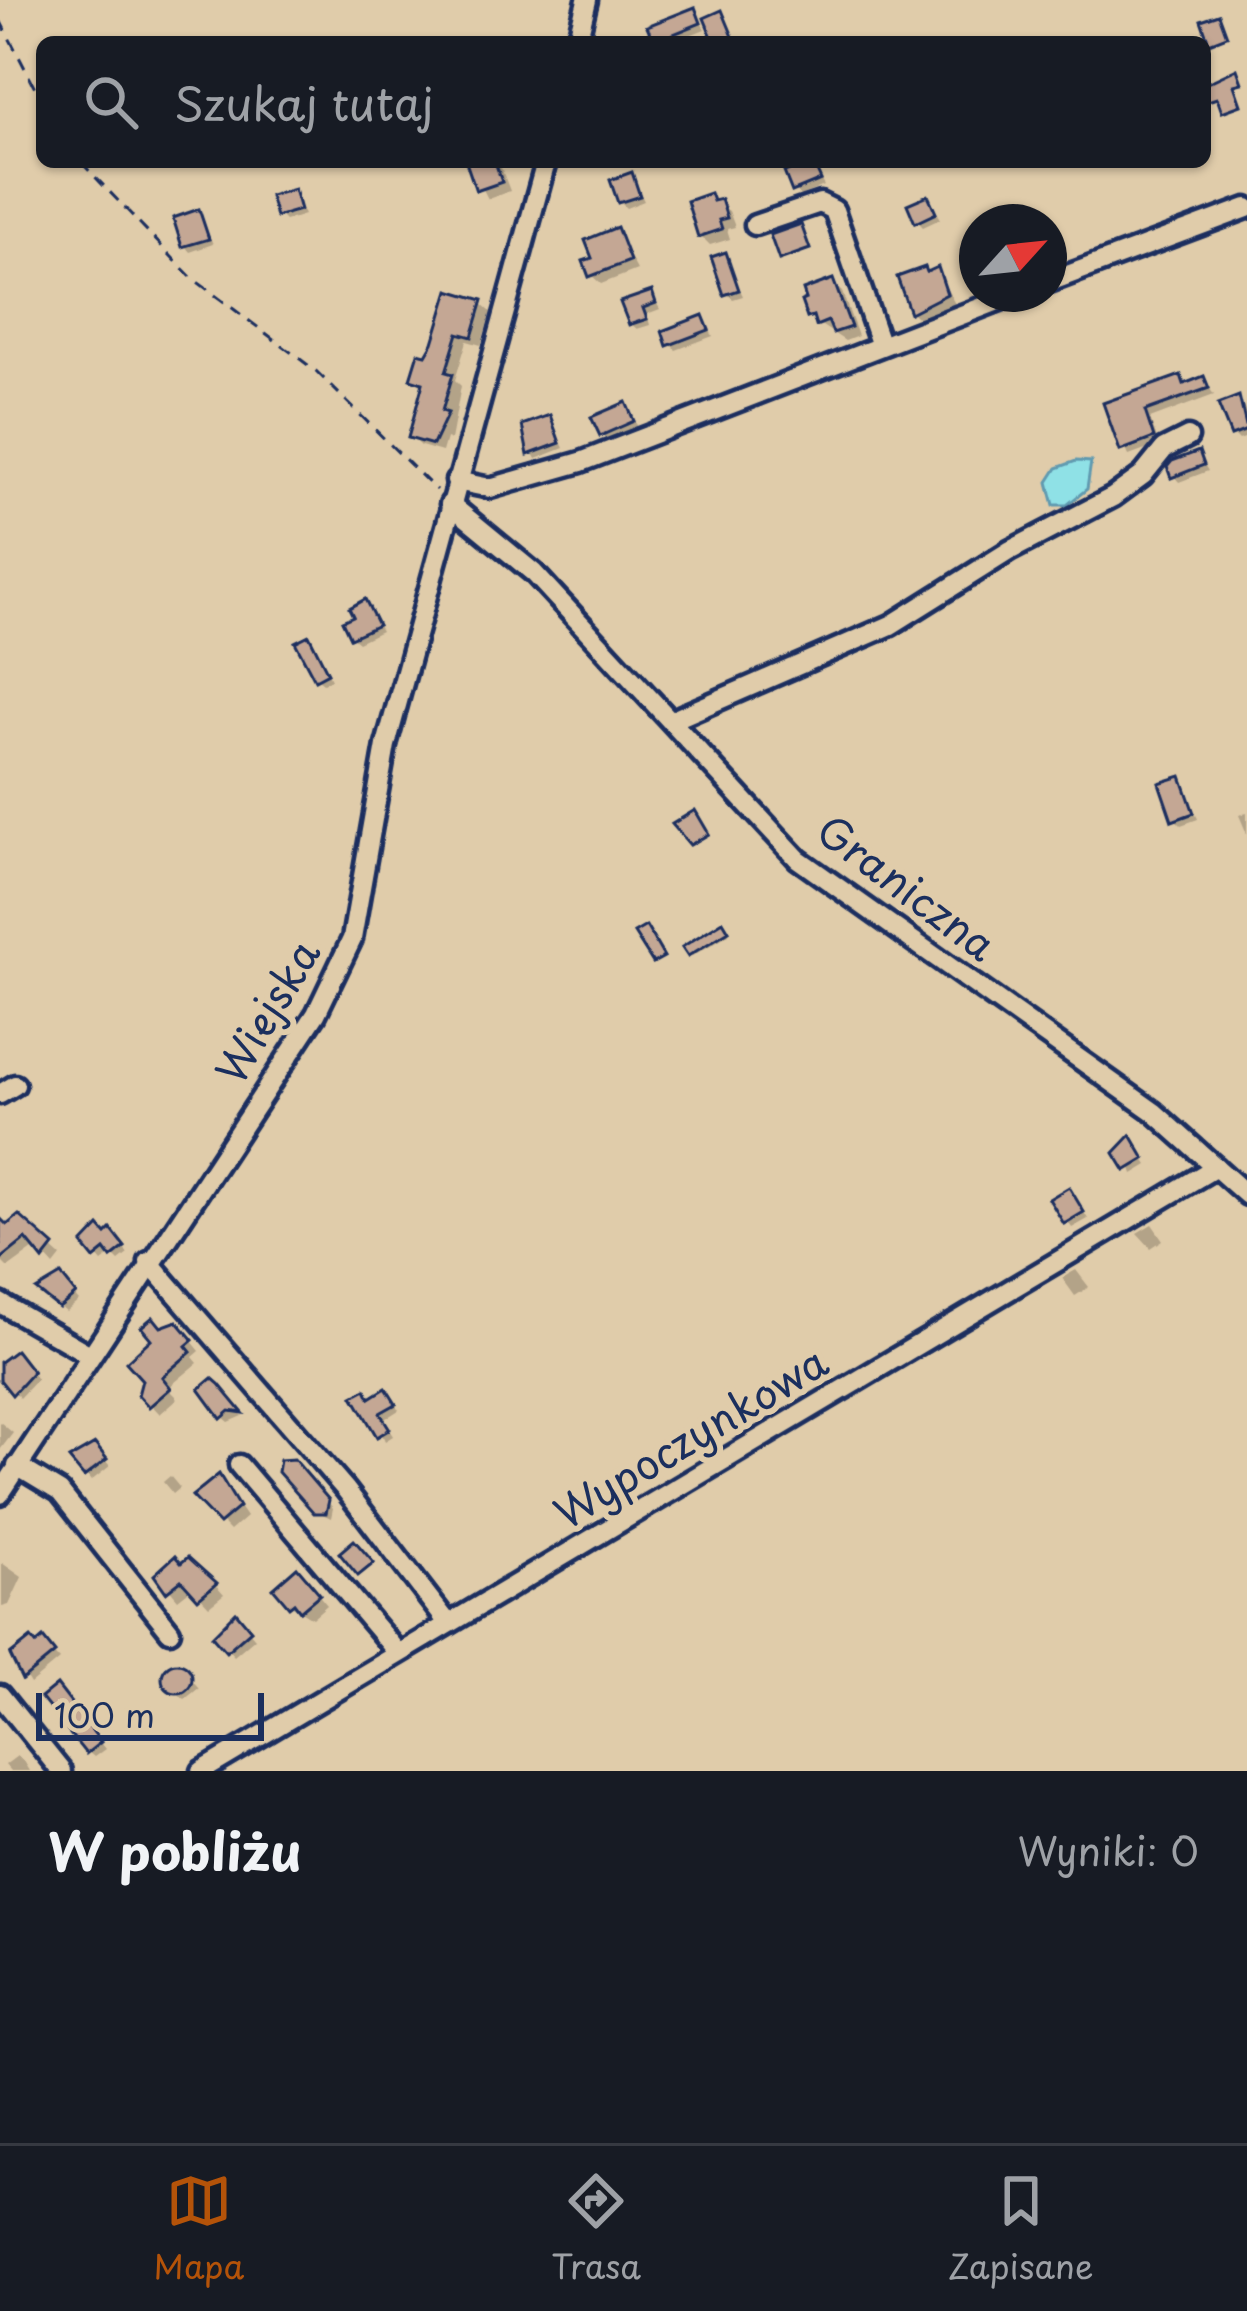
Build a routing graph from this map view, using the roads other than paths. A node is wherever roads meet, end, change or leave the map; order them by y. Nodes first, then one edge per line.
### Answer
1 (587, 0) edge
2 (578, 36) edge
3 (543, 168) edge
4 (1247, 208) edge
5 (755, 225) dead end
6 (1067, 275) edge
7 (966, 312) edge
8 (880, 343) junction
9 (1188, 437) dead end
10 (446, 496) junction
11 (674, 719) junction
12 (1216, 1167) junction
13 (1247, 1195) edge
14 (149, 1262) junction
15 (0, 1304) edge
16 (90, 1355) junction
17 (17, 1466) junction
18 (239, 1466) dead end
19 (0, 1494) edge
20 (448, 1623) junction
21 (170, 1630) dead end
22 (398, 1653) junction
23 (0, 1695) edge
24 (61, 1771) edge
25 (202, 1771) edge

1 - 2 street
3 - 10 street, Wiejska
4 - 6 street
5 - 8 street
7 - 8 street
8 - 10 street
9 - 11 street
10 - 11 street, Graniczna
10 - 14 street, Wiejska
11 - 12 street, Graniczna
12 - 13 street, Graniczna
12 - 20 street, Wypoczynkowa
14 - 16 street, Wiejska
14 - 20 street
15 - 16 street
16 - 17 street, Wiejska
17 - 19 street, Wiejska
17 - 21 street
18 - 22 street
20 - 22 street, Wypoczynkowa
22 - 25 street, Wypoczynkowa
23 - 24 street

